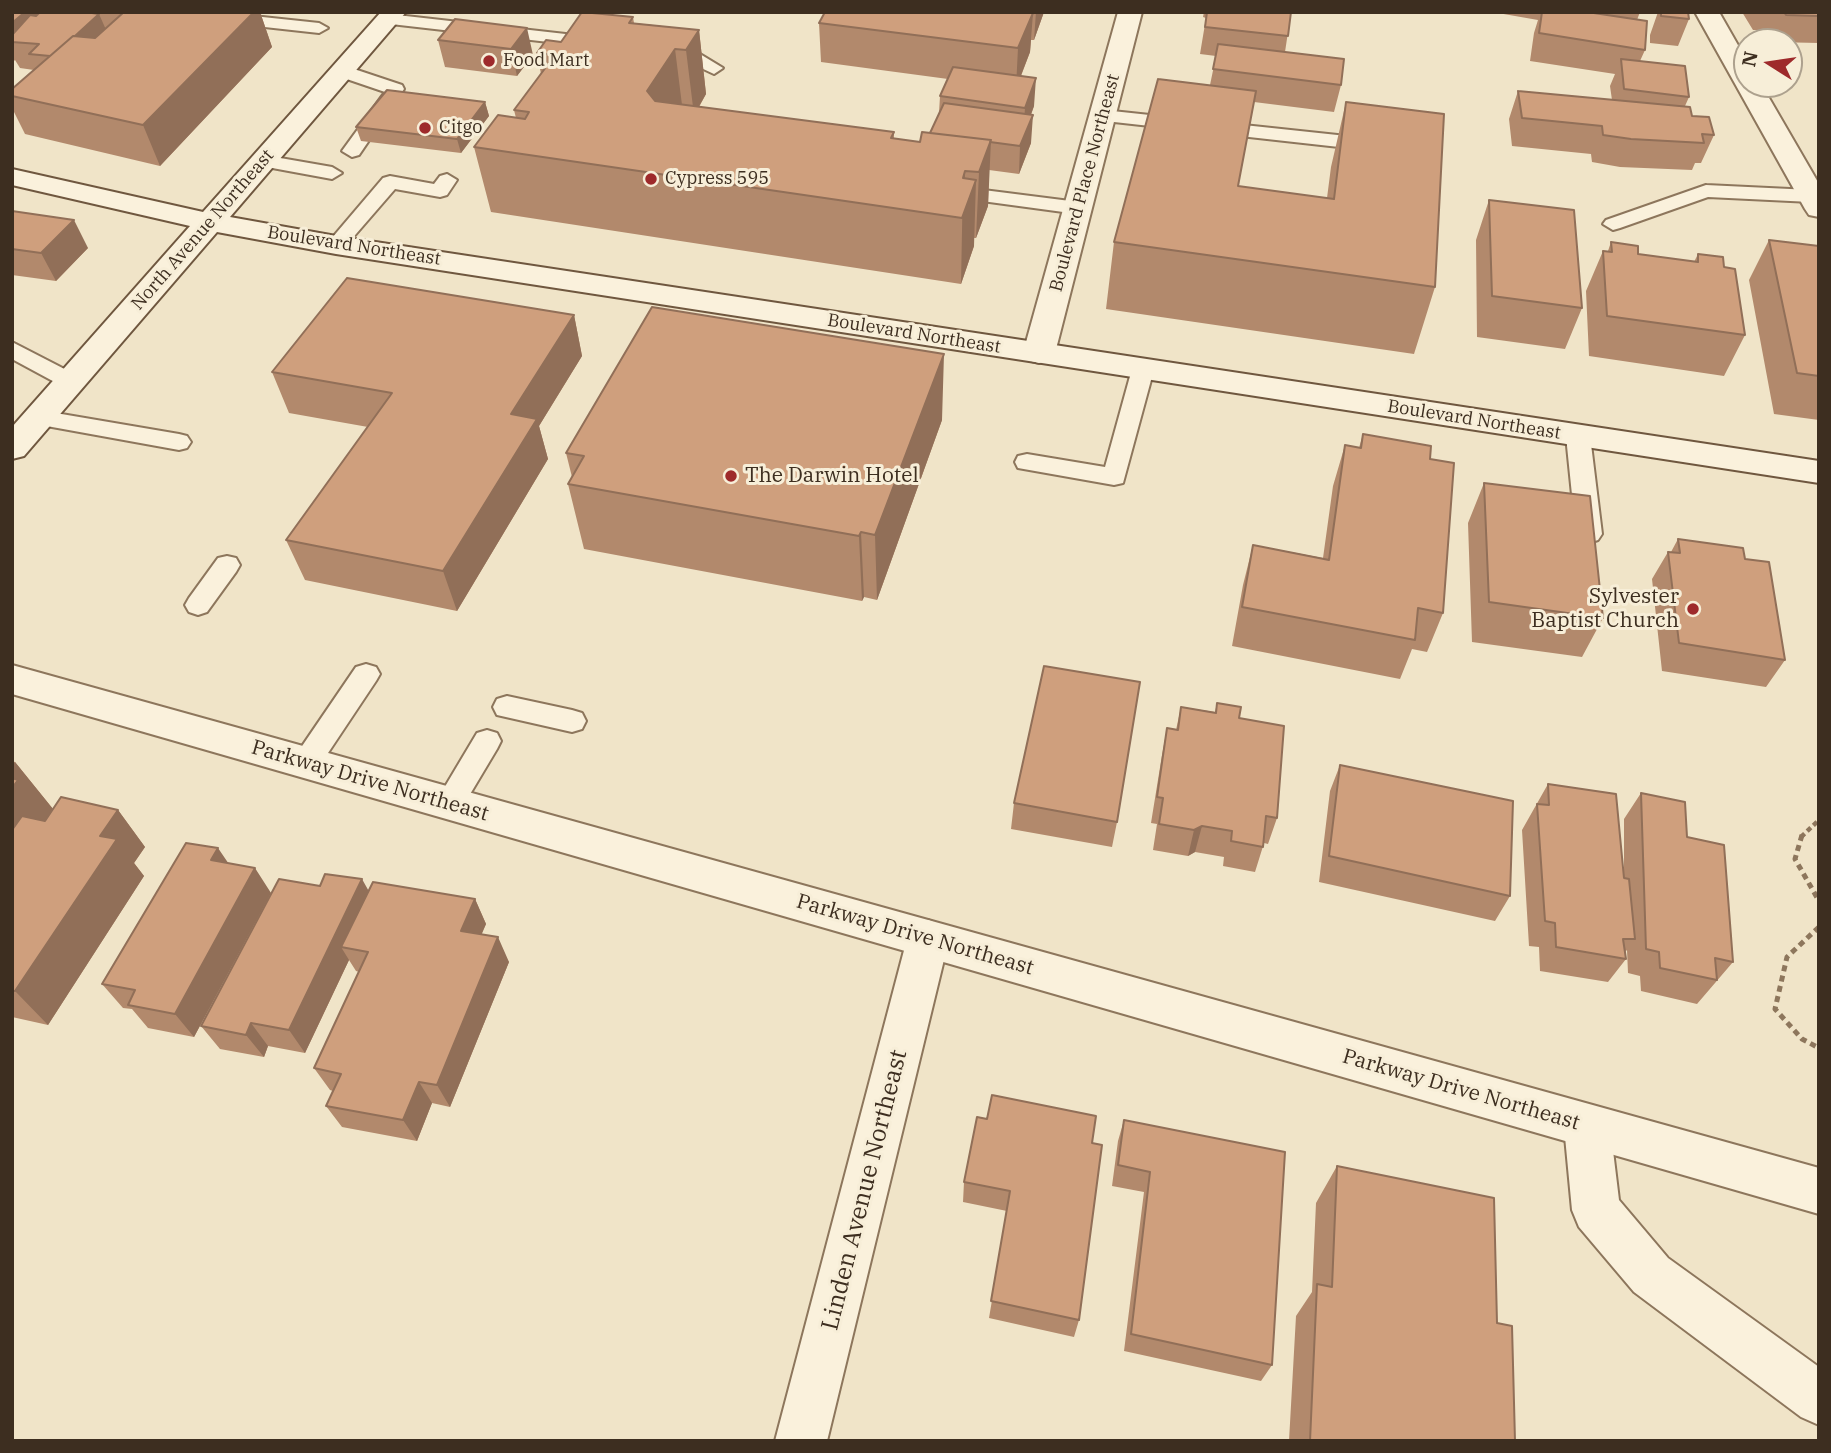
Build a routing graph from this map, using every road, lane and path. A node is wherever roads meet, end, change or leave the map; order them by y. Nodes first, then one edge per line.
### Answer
1 (1130, 12) edge
2 (1707, 12) edge
3 (391, 14) edge
4 (207, 16) edge
5 (319, 28) dead end
6 (619, 45) edge
7 (646, 48) edge
8 (1733, 59) edge
9 (714, 68) dead end
10 (342, 71) junction
11 (1755, 98) edge
12 (1103, 116) junction
13 (1389, 133) edge
14 (352, 151) dead end
15 (263, 161) junction
16 (332, 173) dead end
17 (12, 177) edge
18 (447, 180) dead end
19 (927, 188) edge
20 (1815, 203) edge
21 (1078, 208) junction
22 (209, 222) junction
23 (1613, 224) dead end
24 (336, 244) junction
25 (12, 349) edge
26 (1039, 353) junction
27 (1143, 369) junction
28 (70, 381) junction
29 (38, 418) junction
30 (1578, 436) junction
31 (179, 442) dead end
32 (12, 448) edge
33 (1027, 462) dead end
34 (1819, 472) edge
35 (1591, 556) edge
36 (227, 565) dead end
37 (198, 605) dead end
38 (366, 674) dead end
39 (12, 680) edge
40 (507, 706) dead end
41 (572, 721) dead end
42 (487, 741) dead end
43 (306, 763) junction
44 (450, 803) junction
45 (1819, 820) edge
46 (1819, 901) edge
47 (1819, 927) edge
48 (928, 939) junction
49 (1819, 1048) edge
50 (1587, 1126) junction
51 (1819, 1191) edge
52 (1819, 1399) edge
53 (801, 1441) edge

1 - 12 street, Boulevard Place Northeast
2 - 8 street
3 - 6 lane
3 - 10 street, North Avenue Northeast
4 - 5 lane
7 - 9 lane
10 - 14 lane
10 - 15 street, North Avenue Northeast
11 - 20 street
12 - 13 lane
12 - 21 street, Boulevard Place Northeast
15 - 16 lane
15 - 22 street, North Avenue Northeast
17 - 22 street, Boulevard Northeast
18 - 24 lane
19 - 21 lane
20 - 23 lane
21 - 26 street, Boulevard Place Northeast
22 - 24 street, Boulevard Northeast
22 - 28 street, North Avenue Northeast
24 - 26 street, Boulevard Northeast
25 - 28 lane
26 - 27 street, Boulevard Northeast
27 - 30 street, Boulevard Northeast
27 - 33 lane
28 - 29 street, North Avenue Northeast
29 - 31 lane
29 - 32 street, North Avenue Northeast
30 - 34 street, Boulevard Northeast
30 - 35 lane
36 - 37 lane
38 - 43 lane
39 - 43 street, Parkway Drive Northeast
40 - 41 lane
42 - 44 lane
43 - 44 street, Parkway Drive Northeast
44 - 48 street, Parkway Drive Northeast
45 - 46 path
47 - 49 path
48 - 50 street, Parkway Drive Northeast
48 - 53 street, Linden Avenue Northeast
50 - 51 street, Parkway Drive Northeast
50 - 52 street

